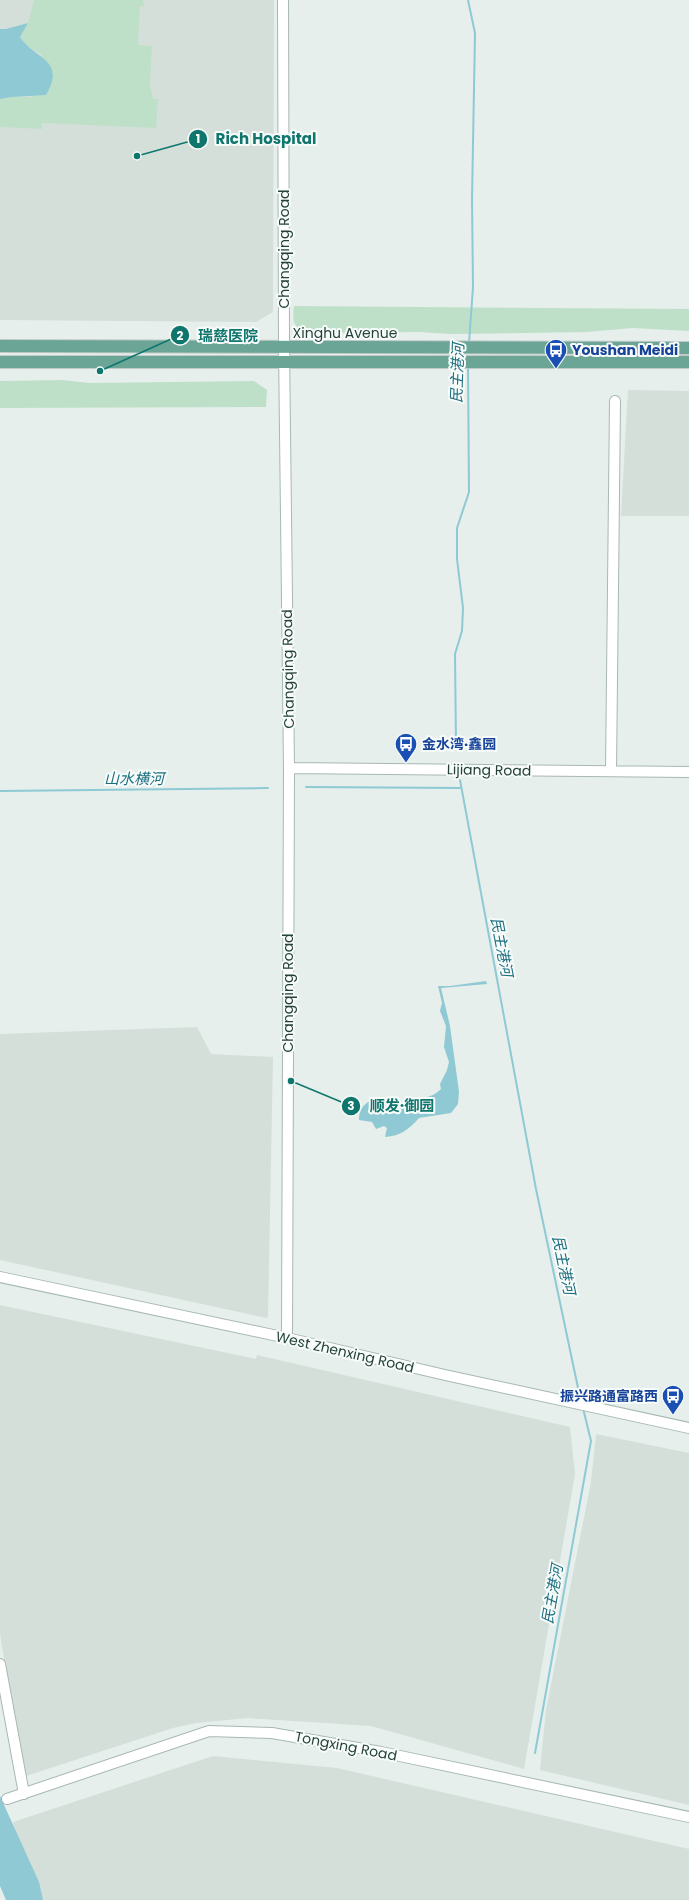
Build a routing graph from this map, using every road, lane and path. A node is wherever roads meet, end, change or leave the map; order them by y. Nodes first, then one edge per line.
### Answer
1 (283, 0) edge
2 (0, 346) edge
3 (284, 347) junction
4 (689, 348) edge
5 (284, 361) junction
6 (0, 362) edge
7 (689, 362) edge
8 (615, 401) dead end
9 (289, 768) junction
10 (611, 771) junction
11 (689, 772) edge
12 (0, 1278) edge
13 (287, 1338) junction
14 (689, 1428) edge
15 (0, 1664) edge
16 (24, 1794) junction
17 (7, 1799) dead end
18 (689, 1817) edge

1 - 3 street, Changqing Road
2 - 3 main road, Xinghu Avenue
3 - 4 main road, Xinghu Avenue
3 - 5 street, Changqing Road
5 - 6 main road, Xinghu Avenue
5 - 7 main road, Xinghu Avenue
5 - 9 street, Changqing Road
8 - 10 street
9 - 10 street, Lijiang Road
9 - 13 street, Changqing Road
10 - 11 street, Lijiang Road
12 - 13 street, West Zhenxing Road
13 - 14 street, West Zhenxing Road
15 - 16 street
16 - 17 street, Tongxing Road
16 - 18 street, Tongxing Road

